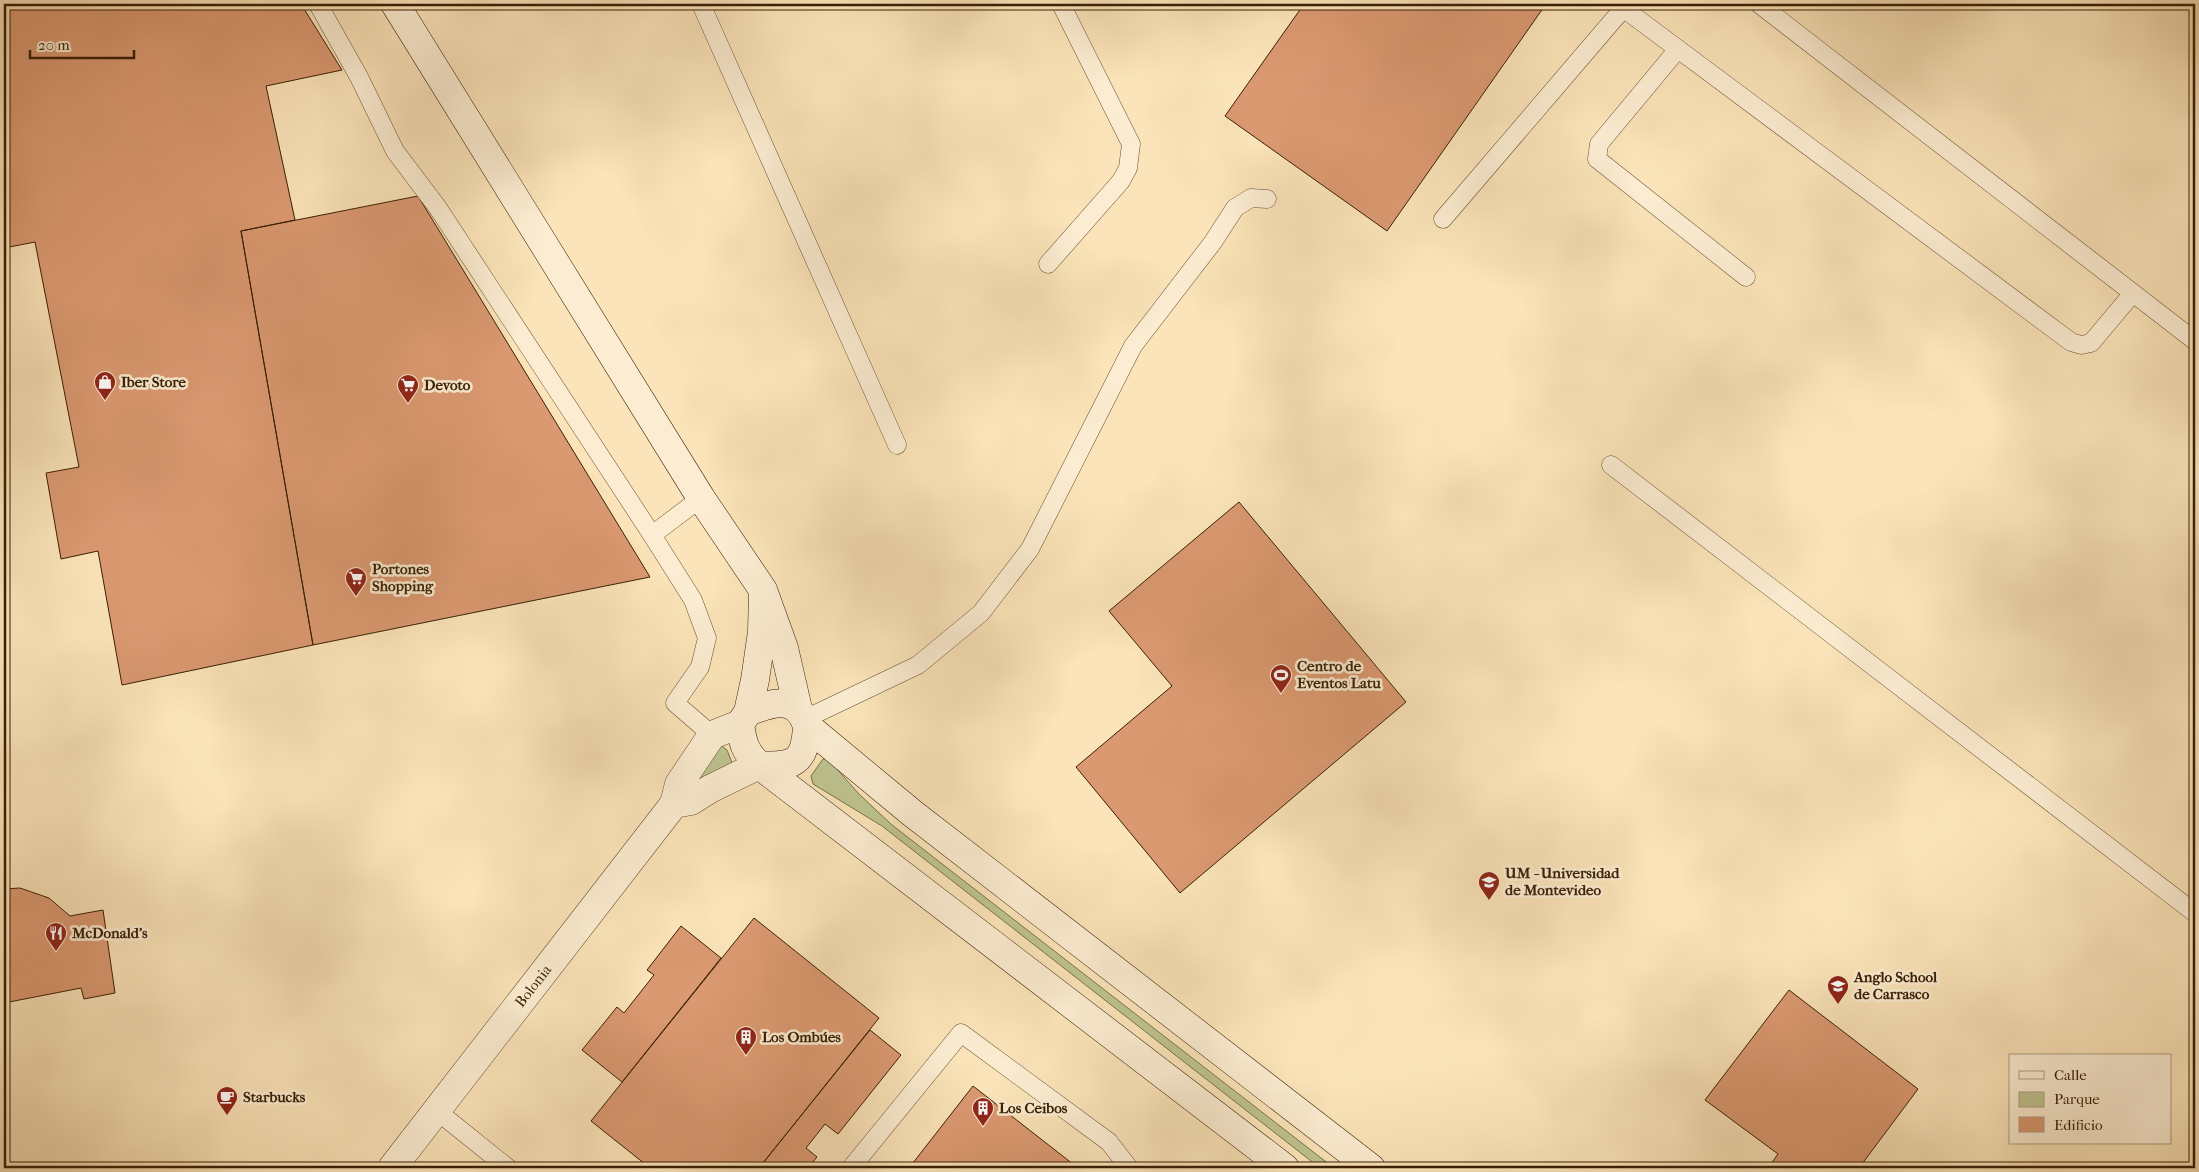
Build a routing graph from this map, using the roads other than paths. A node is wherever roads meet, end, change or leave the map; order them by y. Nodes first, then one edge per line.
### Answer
1 (318, 4) edge
2 (395, 4) edge
3 (701, 4) edge
4 (1061, 4) edge
5 (1758, 4) edge
6 (1625, 6) edge
7 (1678, 49) junction
8 (1266, 199) dead end
9 (1443, 219) dead end
10 (1048, 264) dead end
11 (1746, 277) dead end
12 (2134, 293) junction
13 (2195, 341) edge
14 (897, 445) dead end
15 (1611, 465) dead end
16 (701, 498) junction
17 (652, 535) junction
18 (763, 590) junction
19 (744, 718) junction
20 (804, 718) junction
21 (712, 735) junction
22 (759, 765) junction
23 (674, 804) junction
24 (2195, 913) edge
25 (437, 1111) junction
26 (392, 1168) edge
27 (508, 1168) edge
28 (851, 1168) edge
29 (1130, 1168) edge
30 (1285, 1168) edge
31 (1371, 1168) edge

1 - 17 lane
2 - 16 street
3 - 14 lane
4 - 10 lane
5 - 12 lane
6 - 7 lane
6 - 9 lane
7 - 11 lane
7 - 12 lane
8 - 20 lane
12 - 13 lane
15 - 24 lane
16 - 17 lane
16 - 18 street
17 - 21 lane
18 - 19 street
18 - 20 street
19 - 20 street
19 - 21 street
19 - 22 street
20 - 22 street
20 - 31 street
21 - 23 street, Bolonia
22 - 23 street
22 - 30 street
23 - 25 street, Bolonia
25 - 26 street, Bolonia
25 - 27 lane
28 - 29 lane

